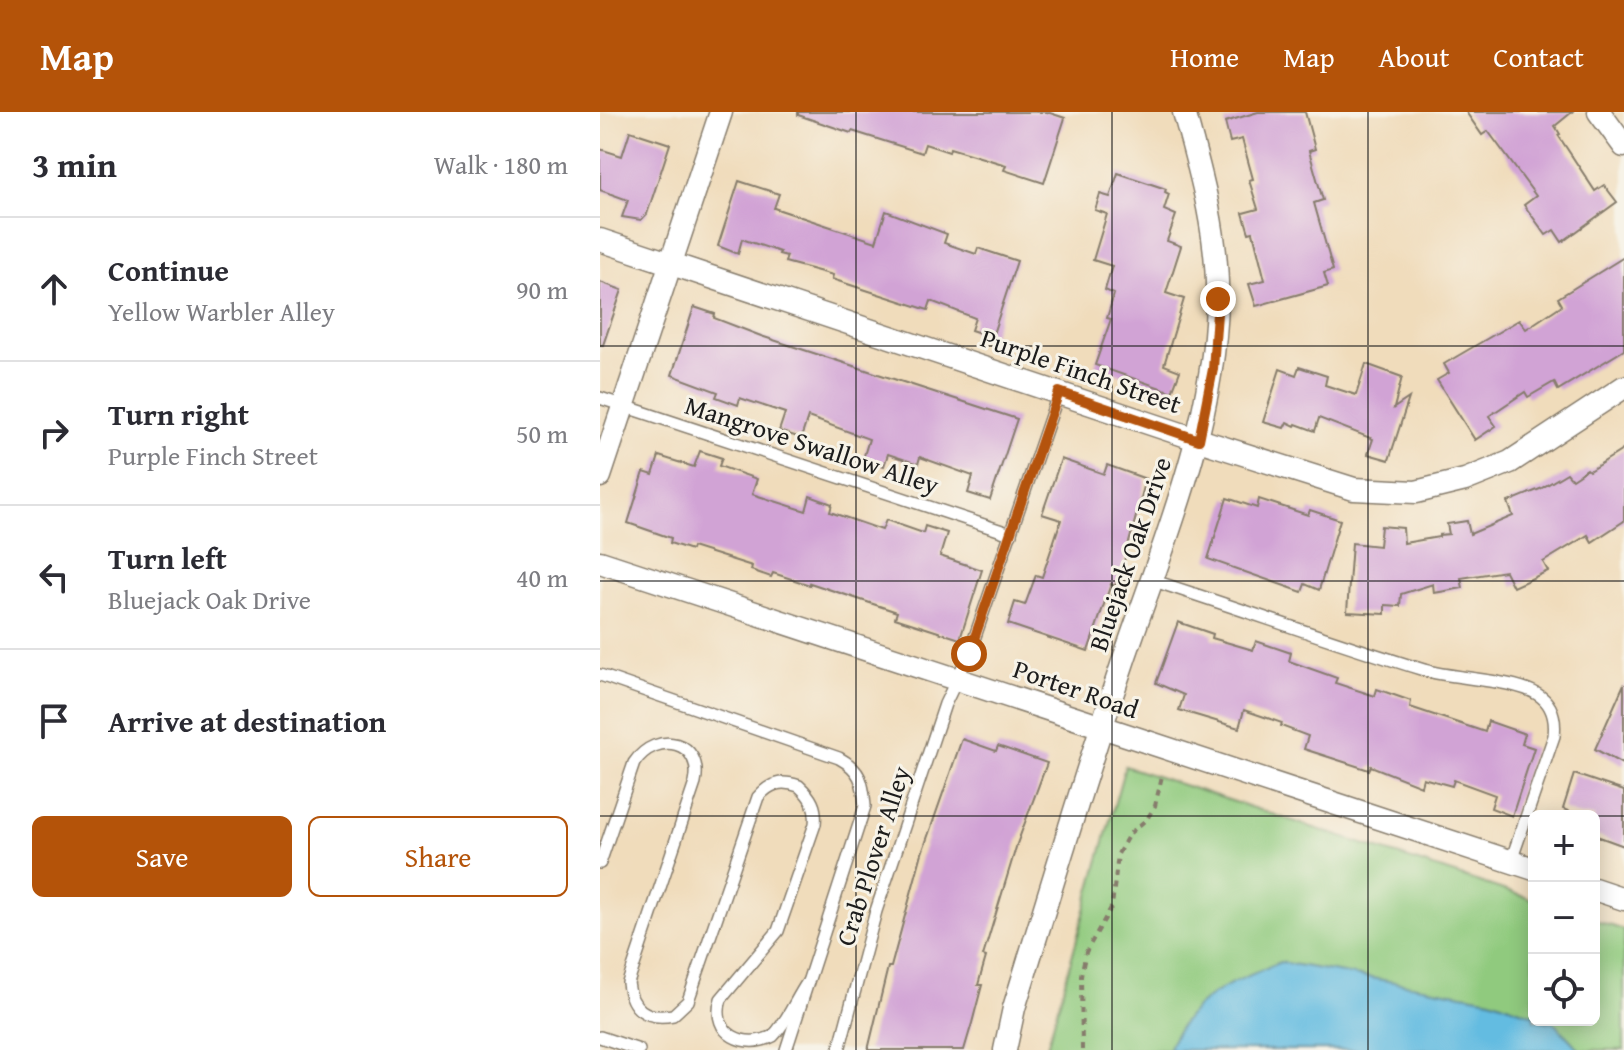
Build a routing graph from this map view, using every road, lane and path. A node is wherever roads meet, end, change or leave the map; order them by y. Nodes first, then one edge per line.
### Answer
1 (721, 112) edge
2 (1184, 112) edge
3 (1599, 112) edge
4 (1624, 146) edge
5 (600, 240) edge
6 (670, 264) junction
7 (1624, 387) edge
8 (1059, 392) junction
9 (600, 398) edge
10 (624, 406) junction
11 (1199, 440) junction
12 (600, 476) edge
13 (1011, 534) junction
14 (600, 562) edge
15 (1151, 580) junction
16 (600, 675) edge
17 (957, 678) junction
18 (1101, 727) junction
19 (1162, 776) dead end
20 (1511, 861) junction
21 (600, 863) edge
22 (1528, 867) edge
23 (1600, 891) edge
24 (1624, 899) edge
25 (807, 983) junction
26 (600, 1037) edge
27 (639, 1050) edge
28 (786, 1050) edge
29 (839, 1050) edge
30 (1005, 1050) edge
31 (1082, 1050) edge

1 - 6 street
2 - 11 street, Bluejack Oak Drive
3 - 4 street
5 - 6 street, Purple Finch Street
6 - 8 street, Purple Finch Street
6 - 10 street
7 - 11 street, Purple Finch Street
8 - 11 street, Purple Finch Street
8 - 13 lane, Crab Plover Alley
9 - 10 lane, Mangrove Swallow Alley
10 - 12 street
10 - 13 lane, Mangrove Swallow Alley
11 - 15 street, Bluejack Oak Drive
13 - 17 lane, Crab Plover Alley
14 - 17 street, Porter Road
15 - 18 street, Bluejack Oak Drive
15 - 20 lane
16 - 25 lane
17 - 18 street, Porter Road
17 - 29 lane, Crab Plover Alley
18 - 20 street, Porter Road
18 - 30 street, Bluejack Oak Drive
19 - 31 path
20 - 22 street, Porter Road
21 - 25 lane
23 - 24 street
25 - 28 lane
26 - 27 lane

